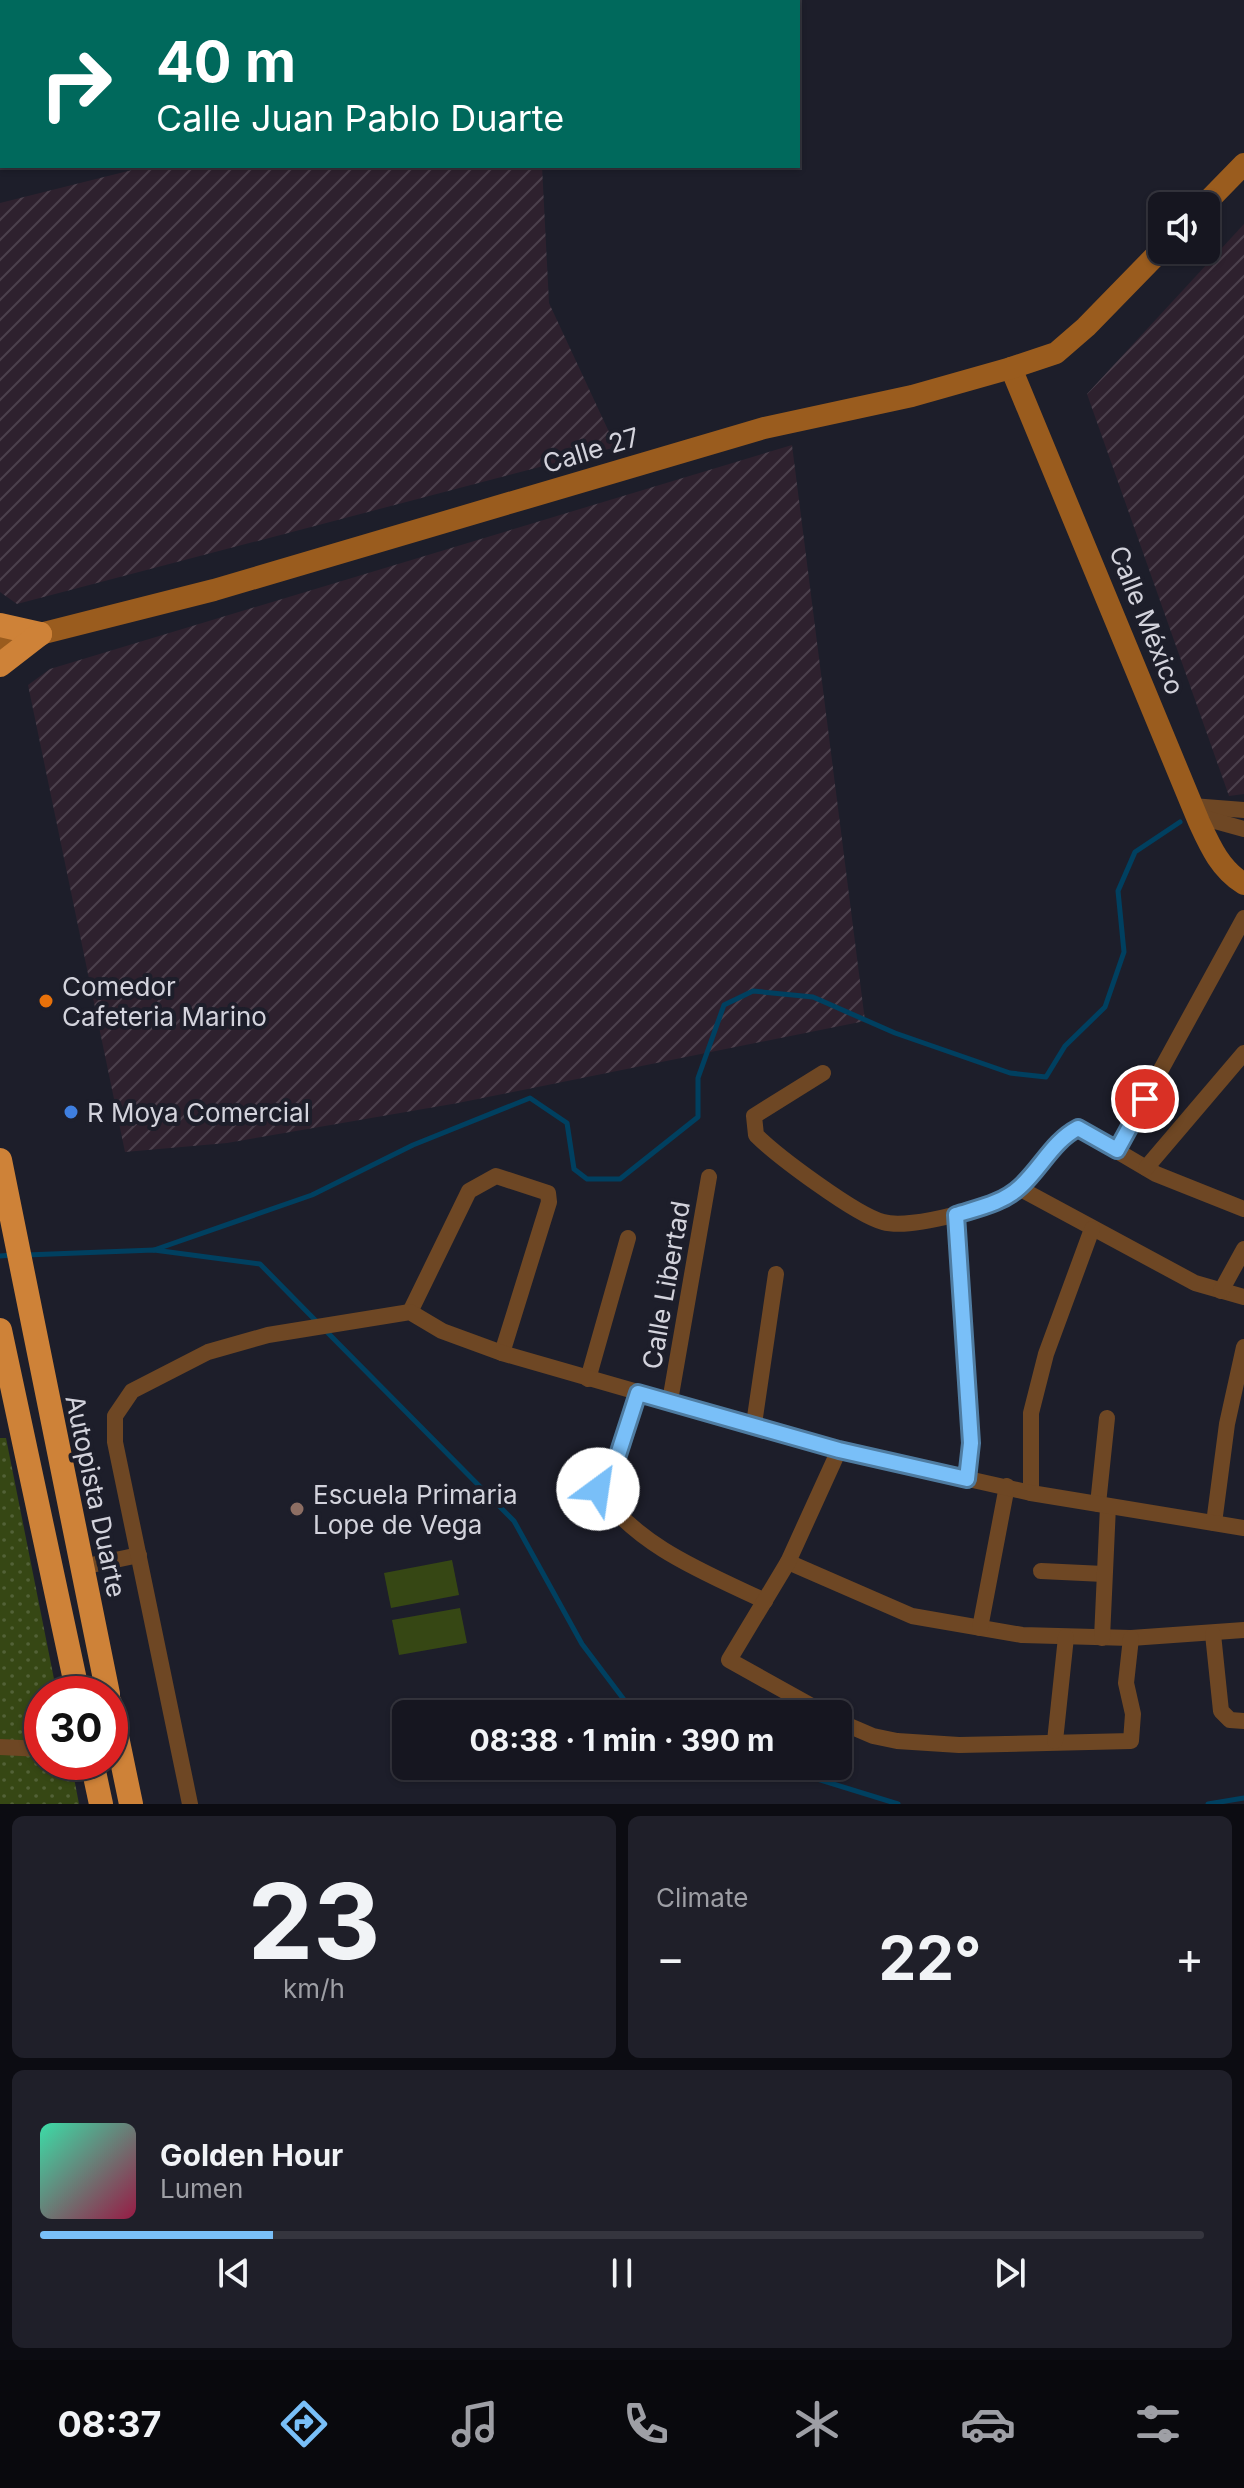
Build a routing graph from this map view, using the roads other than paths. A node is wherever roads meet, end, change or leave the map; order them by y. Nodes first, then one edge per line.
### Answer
1 (1244, 164) edge
2 (1217, 192) edge
3 (1148, 263) edge
4 (1011, 368) junction
5 (0, 625) edge
6 (40, 634) junction
7 (0, 644) edge
8 (0, 665) edge
9 (1244, 810) edge
10 (1196, 815) junction
11 (1244, 829) edge
12 (1244, 884) edge
13 (1244, 918) edge
14 (1244, 1053) edge
15 (823, 1073) dead end
16 (1117, 1150) junction
17 (0, 1160) edge
18 (1146, 1168) junction
19 (709, 1177) dead end
20 (1019, 1188) junction
21 (1244, 1209) edge
22 (956, 1215) junction
23 (1092, 1229) junction
24 (628, 1238) dead end
25 (1244, 1249) edge
26 (776, 1274) dead end
27 (1221, 1291) junction
28 (1244, 1297) edge
29 (410, 1312) junction
30 (0, 1330) edge
31 (1244, 1347) edge
32 (502, 1353) junction
33 (588, 1379) junction
34 (638, 1393) junction
35 (670, 1401) junction
36 (1107, 1418) dead end
37 (754, 1424) junction
38 (839, 1450) junction
39 (967, 1479) junction
40 (1007, 1486) junction
41 (1031, 1493) junction
42 (1103, 1505) junction
43 (1214, 1523) junction
44 (1244, 1528) edge
45 (139, 1555) junction
46 (788, 1562) junction
47 (82, 1567) junction
48 (1041, 1571) dead end
49 (1104, 1574) junction
50 (765, 1601) junction
51 (980, 1628) junction
52 (1244, 1630) edge
53 (1213, 1634) junction
54 (1066, 1637) junction
55 (1102, 1638) junction
56 (1131, 1638) junction
57 (74, 1676) edge
58 (104, 1676) edge
59 (801, 1700) edge
60 (1244, 1721) edge
61 (852, 1727) edge
62 (1055, 1741) junction
63 (0, 1747) edge
64 (24, 1748) edge
65 (96, 1780) edge
66 (126, 1780) edge
67 (101, 1804) edge
68 (131, 1804) edge
69 (190, 1804) edge

1 - 2 street
3 - 4 street, Calle 27
4 - 6 street, Calle 27
4 - 10 street, Calle México
5 - 6 highway
6 - 7 street, Calle 27
6 - 8 highway
9 - 10 street
10 - 11 street
10 - 12 street, Calle México
13 - 16 street
14 - 18 street
15 - 22 street
16 - 18 street
16 - 20 street
17 - 47 highway, Autopista Duarte
18 - 21 street
19 - 35 street, Calle Libertad
20 - 22 street
20 - 23 street
22 - 39 street
23 - 27 street
23 - 41 street
24 - 33 street
25 - 27 street
26 - 37 street
27 - 28 street
29 - 32 street
29 - 32 street
29 - 45 street
30 - 57 highway
31 - 43 street
32 - 33 street
33 - 34 street
34 - 35 street
34 - 50 street
35 - 37 street
36 - 42 street
37 - 38 street
38 - 39 street
38 - 46 street
39 - 40 street
40 - 41 street
40 - 51 street
41 - 42 street
42 - 43 street
42 - 49 street
43 - 44 street
45 - 47 street
45 - 69 street
46 - 50 street
46 - 51 street
47 - 58 highway, Autopista Duarte
48 - 49 street
49 - 55 street
50 - 59 street
51 - 54 street
52 - 53 street
53 - 56 street
53 - 60 street
54 - 55 street
54 - 62 street
55 - 56 street
56 - 62 street
61 - 62 street
63 - 64 street
65 - 67 highway
66 - 68 highway

